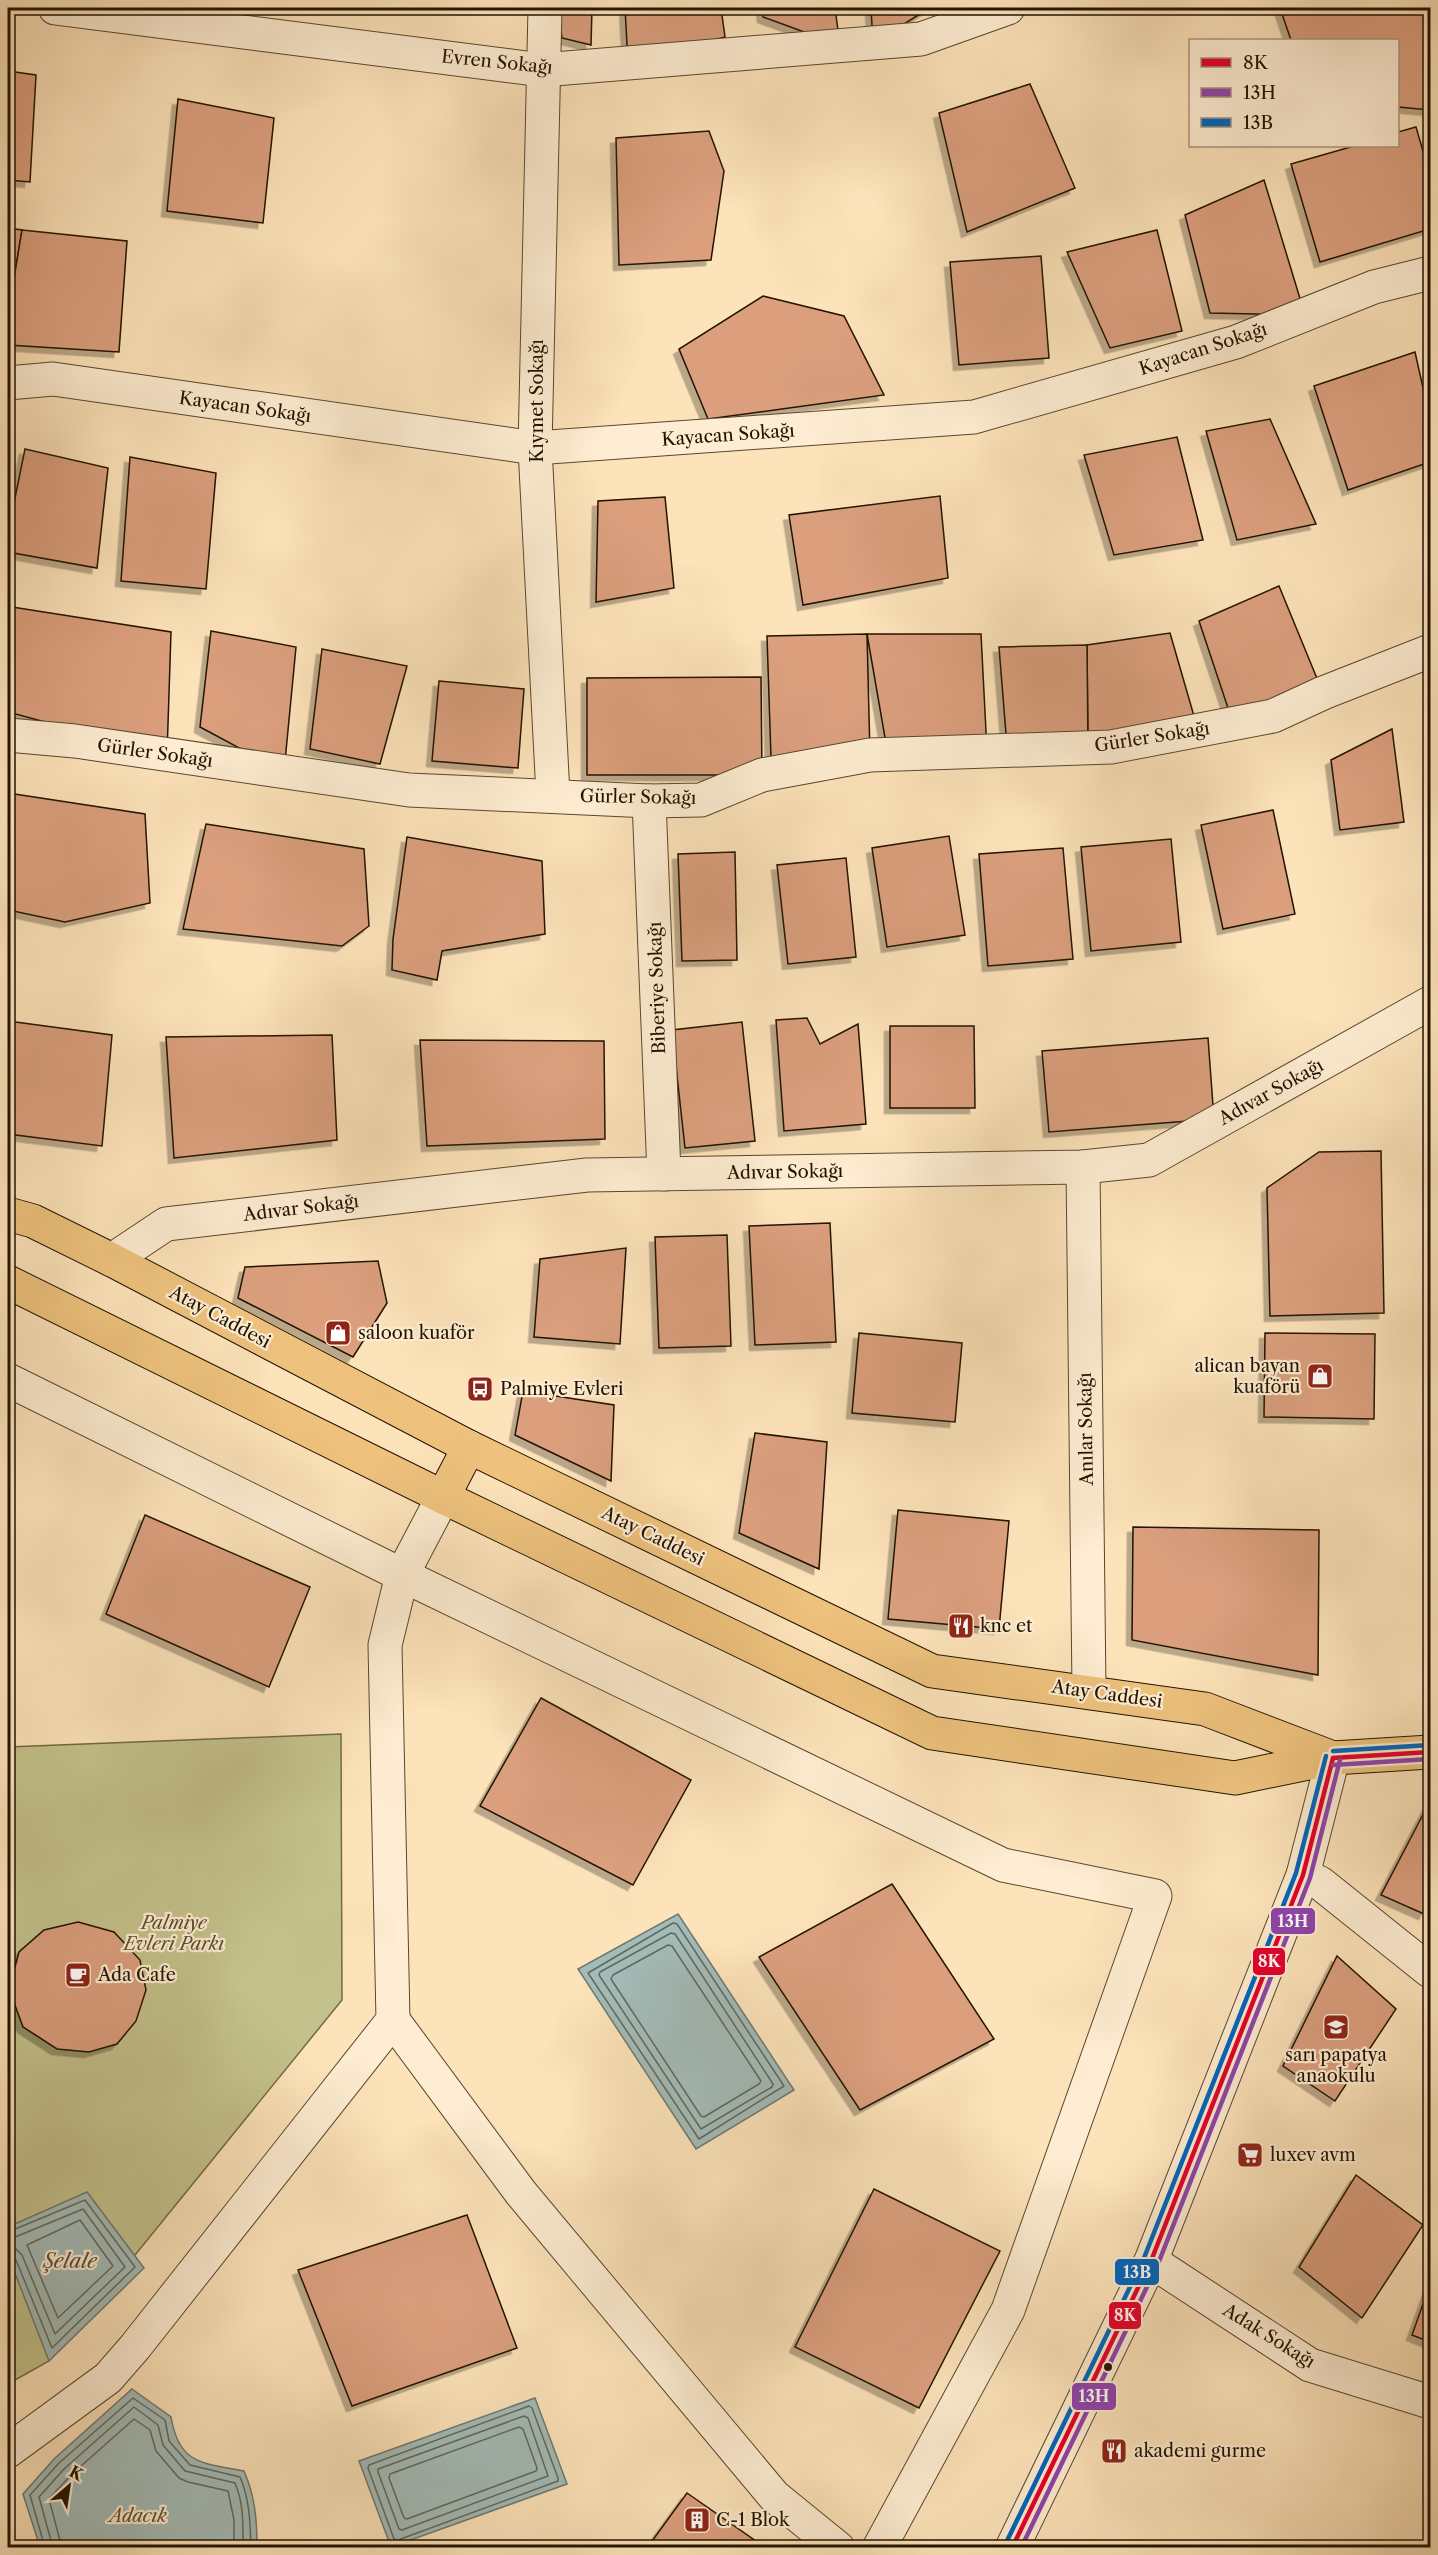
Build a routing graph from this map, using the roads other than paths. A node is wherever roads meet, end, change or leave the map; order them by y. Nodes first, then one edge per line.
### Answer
1 (55, 8) edge
2 (545, 8) edge
3 (1008, 8) edge
4 (542, 70) junction
5 (1431, 273) edge
6 (8, 383) edge
7 (535, 448) junction
8 (1431, 651) edge
9 (8, 735) edge
10 (552, 795) junction
11 (649, 801) junction
12 (1431, 1003) edge
13 (1083, 1167) junction
14 (664, 1174) junction
15 (8, 1214) edge
16 (112, 1260) junction
17 (8, 1282) edge
18 (8, 1380) edge
19 (469, 1447) junction
20 (442, 1497) junction
21 (402, 1575) junction
22 (1089, 1691) junction
23 (1431, 1752) edge
24 (1333, 1758) junction
25 (1303, 1875) junction
26 (1431, 1971) edge
27 (393, 2020) junction
28 (1151, 2262) junction
29 (1431, 2402) edge
30 (8, 2451) edge
31 (838, 2547) edge
32 (879, 2547) edge
33 (1012, 2547) edge

1 - 4 street, Evren Sokağı
2 - 4 street, Kıymet Sokağı
3 - 4 street, Evren Sokağı
4 - 7 street, Kıymet Sokağı
5 - 7 street, Kayacan Sokağı
6 - 7 street, Kayacan Sokağı
7 - 10 street, Kıymet Sokağı
8 - 11 street, Gürler Sokağı
9 - 10 street, Gürler Sokağı
10 - 11 street, Gürler Sokağı
11 - 14 street, Biberiye Sokağı
12 - 13 street, Adıvar Sokağı
13 - 14 street, Adıvar Sokağı
13 - 22 street, Anılar Sokağı
14 - 16 street, Adıvar Sokağı
15 - 16 main road, Atay Caddesi
16 - 19 main road, Atay Caddesi
17 - 20 main road, Atay Caddesi
18 - 21 street
19 - 20 main road
19 - 22 main road, Atay Caddesi
20 - 21 street
20 - 24 main road, Atay Caddesi
21 - 27 street
21 - 32 street
22 - 24 main road, Atay Caddesi
23 - 24 main road, Atay Caddesi
24 - 25 street
25 - 26 street
25 - 28 street
27 - 30 street
27 - 31 street
28 - 29 street, Adak Sokağı
28 - 33 street

